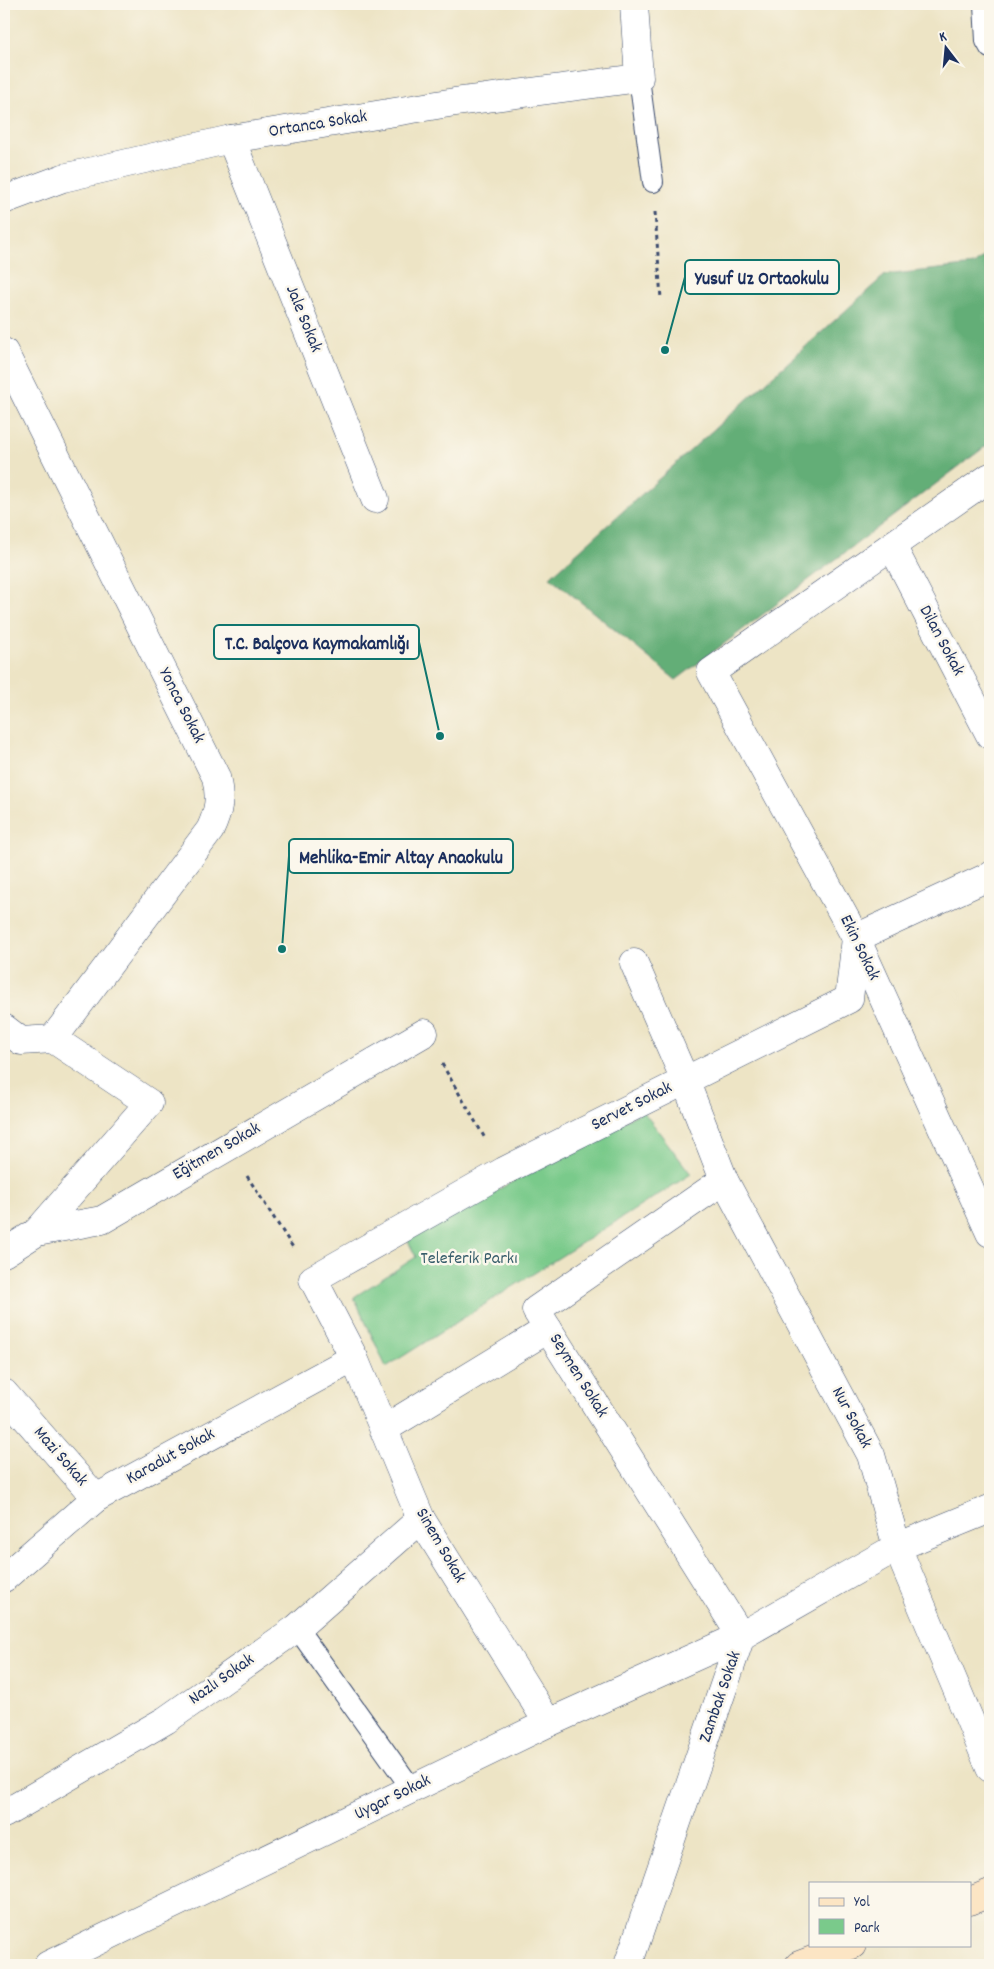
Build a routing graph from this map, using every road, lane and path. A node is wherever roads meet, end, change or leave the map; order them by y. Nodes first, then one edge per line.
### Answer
1 (634, 4) edge
2 (984, 4) edge
3 (990, 48) edge
4 (639, 78) junction
5 (230, 139) junction
6 (653, 182) joint
7 (4, 200) edge
8 (661, 299) dead end
9 (4, 352) edge
10 (990, 477) edge
11 (375, 499) dead end
12 (892, 546) junction
13 (990, 735) edge
14 (990, 876) edge
15 (856, 938) junction
16 (634, 963) dead end
17 (4, 1028) edge
18 (424, 1033) joint
19 (53, 1039) junction
20 (685, 1080) junction
21 (228, 1146) junction
22 (504, 1171) junction
23 (724, 1180) junction
24 (37, 1232) junction
25 (990, 1234) edge
26 (4, 1253) edge
27 (313, 1279) junction
28 (548, 1329) junction
29 (354, 1358) junction
30 (4, 1393) edge
31 (384, 1429) junction
32 (96, 1498) junction
33 (990, 1509) edge
34 (421, 1519) junction
35 (897, 1547) junction
36 (4, 1578) edge
37 (297, 1628) junction
38 (741, 1636) junction
39 (979, 1713) edge
40 (548, 1723) junction
41 (990, 1768) edge
42 (412, 1789) junction
43 (4, 1814) edge
44 (990, 1893) edge
45 (972, 1900) edge
46 (849, 1946) edge
47 (48, 1965) edge
48 (628, 1965) edge
49 (799, 1965) edge

1 - 4 street
2 - 3 lane
4 - 5 street, Ortanca Sokak
4 - 6 lane
5 - 7 street, Ortanca Sokak
5 - 11 street, Jale Sokak
6 - 8 path
9 - 19 street, Yonca Sokak
10 - 12 street
12 - 13 street, Dilan Sokak
12 - 15 street, Ekin Sokak
14 - 15 street
15 - 20 street, Servet Sokak
15 - 25 street, Ekin Sokak
16 - 20 street, Nur Sokak
17 - 19 street
18 - 21 street, Eğitmen Sokak
18 - 22 path
19 - 24 street
20 - 22 street, Servet Sokak
20 - 23 street, Nur Sokak
21 - 24 street, Eğitmen Sokak
21 - 27 path
22 - 27 street, Servet Sokak
23 - 28 street, Seymen Sokak
23 - 35 street, Nur Sokak
24 - 26 street, Eğitmen Sokak
27 - 29 street
28 - 31 street
28 - 38 street, Seymen Sokak
29 - 31 street, Sinem Sokak
29 - 32 street, Karadut Sokak
30 - 32 street, Mazi Sokak
31 - 34 street, Sinem Sokak
32 - 36 street, Karadut Sokak
33 - 35 street, Zambak Sokak
34 - 37 street, Nazlı Sokak
34 - 40 street, Sinem Sokak
35 - 38 street, Zambak Sokak
35 - 39 street, Nur Sokak
37 - 42 lane
37 - 43 street, Nazlı Sokak
38 - 40 street, Uygar Sokak
38 - 48 street, Zambak Sokak
39 - 41 street, Nur Sokak
40 - 42 street, Uygar Sokak
42 - 47 street, Uygar Sokak
44 - 45 main road
46 - 49 main road

